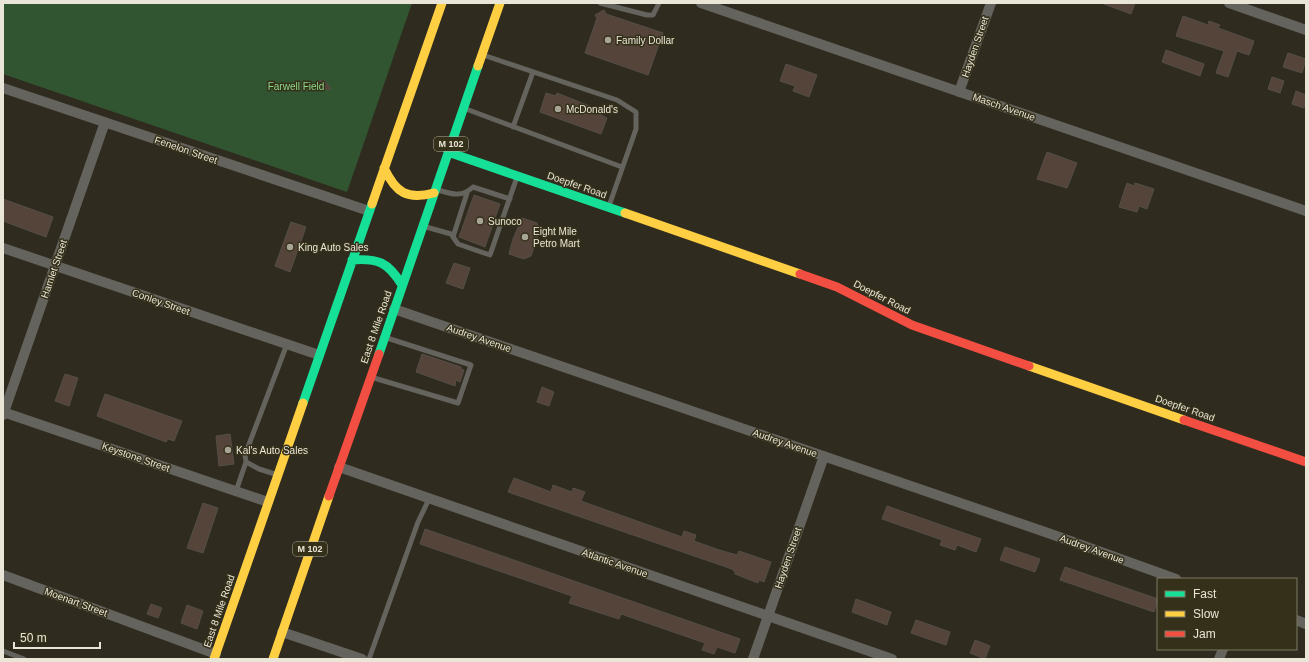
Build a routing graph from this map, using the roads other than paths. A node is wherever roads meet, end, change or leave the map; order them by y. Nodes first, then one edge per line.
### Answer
1 (442, 3) edge
2 (500, 3) edge
3 (600, 3) edge
4 (659, 3) edge
5 (701, 3) edge
6 (991, 3) edge
7 (1229, 3) edge
8 (1306, 30) edge
9 (482, 54) junction
10 (533, 72) junction
11 (3, 88) edge
12 (959, 92) junction
13 (463, 109) junction
14 (105, 122) junction
15 (513, 127) junction
16 (448, 152) junction
17 (622, 167) junction
18 (384, 168) junction
19 (518, 176) junction
20 (434, 191) junction
21 (467, 192) junction
22 (510, 199) junction
23 (608, 207) junction
24 (369, 211) junction
25 (1306, 211) edge
26 (423, 226) junction
27 (453, 237) junction
28 (3, 248) edge
29 (352, 260) junction
30 (55, 266) junction
31 (402, 285) junction
32 (394, 309) junction
33 (384, 337) junction
34 (287, 344) junction
35 (319, 355) junction
36 (370, 376) junction
37 (3, 413) edge
38 (824, 456) junction
39 (246, 462) junction
40 (1306, 462) edge
41 (339, 467) junction
42 (278, 475) junction
43 (236, 491) junction
44 (429, 498) junction
45 (268, 502) junction
46 (3, 575) edge
47 (1173, 578) edge
48 (768, 616) junction
49 (282, 632) junction
50 (3, 652) edge
51 (215, 657) edge
52 (24, 659) edge
53 (273, 659) edge
54 (362, 659) edge
55 (369, 659) edge
56 (753, 659) edge
57 (892, 659) edge

1 - 18 main road, East 8 Mile Road
2 - 9 main road, East 8 Mile Road / M 102
3 - 4 lane
5 - 12 street, Masch Avenue
6 - 12 street, Hayden Street
7 - 8 street
9 - 10 lane
9 - 13 main road, East 8 Mile Road / M 102
10 - 15 lane
10 - 17 lane
11 - 14 street, Fenelon Street
12 - 25 street, Masch Avenue
13 - 15 lane
13 - 16 main road, East 8 Mile Road / M 102
14 - 24 street, Fenelon Street
14 - 30 street, Hamlet Street
15 - 17 lane
16 - 19 main road, Doepfer Road
16 - 20 main road, East 8 Mile Road / M 102
17 - 23 lane
18 - 20 main road
18 - 24 main road, East 8 Mile Road
19 - 22 lane
19 - 23 main road, Doepfer Road
20 - 21 lane
20 - 26 main road, East 8 Mile Road / M 102
21 - 22 lane
21 - 27 lane
22 - 27 lane
23 - 40 main road, Doepfer Road
24 - 29 main road, East 8 Mile Road
26 - 27 lane
26 - 31 main road, East 8 Mile Road / M 102
28 - 30 street, Conley Street
29 - 31 main road
29 - 35 main road, East 8 Mile Road
30 - 34 street, Conley Street
30 - 37 street, Hamlet Street
31 - 32 main road, East 8 Mile Road / M 102
32 - 33 main road, East 8 Mile Road / M 102
32 - 38 street, Audrey Avenue
33 - 36 main road, East 8 Mile Road / M 102
33 - 36 lane
34 - 35 street, Conley Street
34 - 39 lane
35 - 42 main road, East 8 Mile Road
36 - 41 main road, East 8 Mile Road / M 102
37 - 43 street, Keystone Street
38 - 47 street, Audrey Avenue
38 - 48 street, Hayden Street
39 - 42 lane
39 - 43 lane
41 - 44 street, Atlantic Avenue
41 - 49 main road, East 8 Mile Road / M 102
42 - 45 main road, East 8 Mile Road
43 - 45 street, Keystone Street
44 - 48 street, Atlantic Avenue
44 - 55 lane
45 - 51 main road, East 8 Mile Road
46 - 51 street, Moenart Street
48 - 56 street, Hayden Street
48 - 57 street, Atlantic Avenue
49 - 53 main road, East 8 Mile Road / M 102
49 - 54 street
50 - 52 lane

